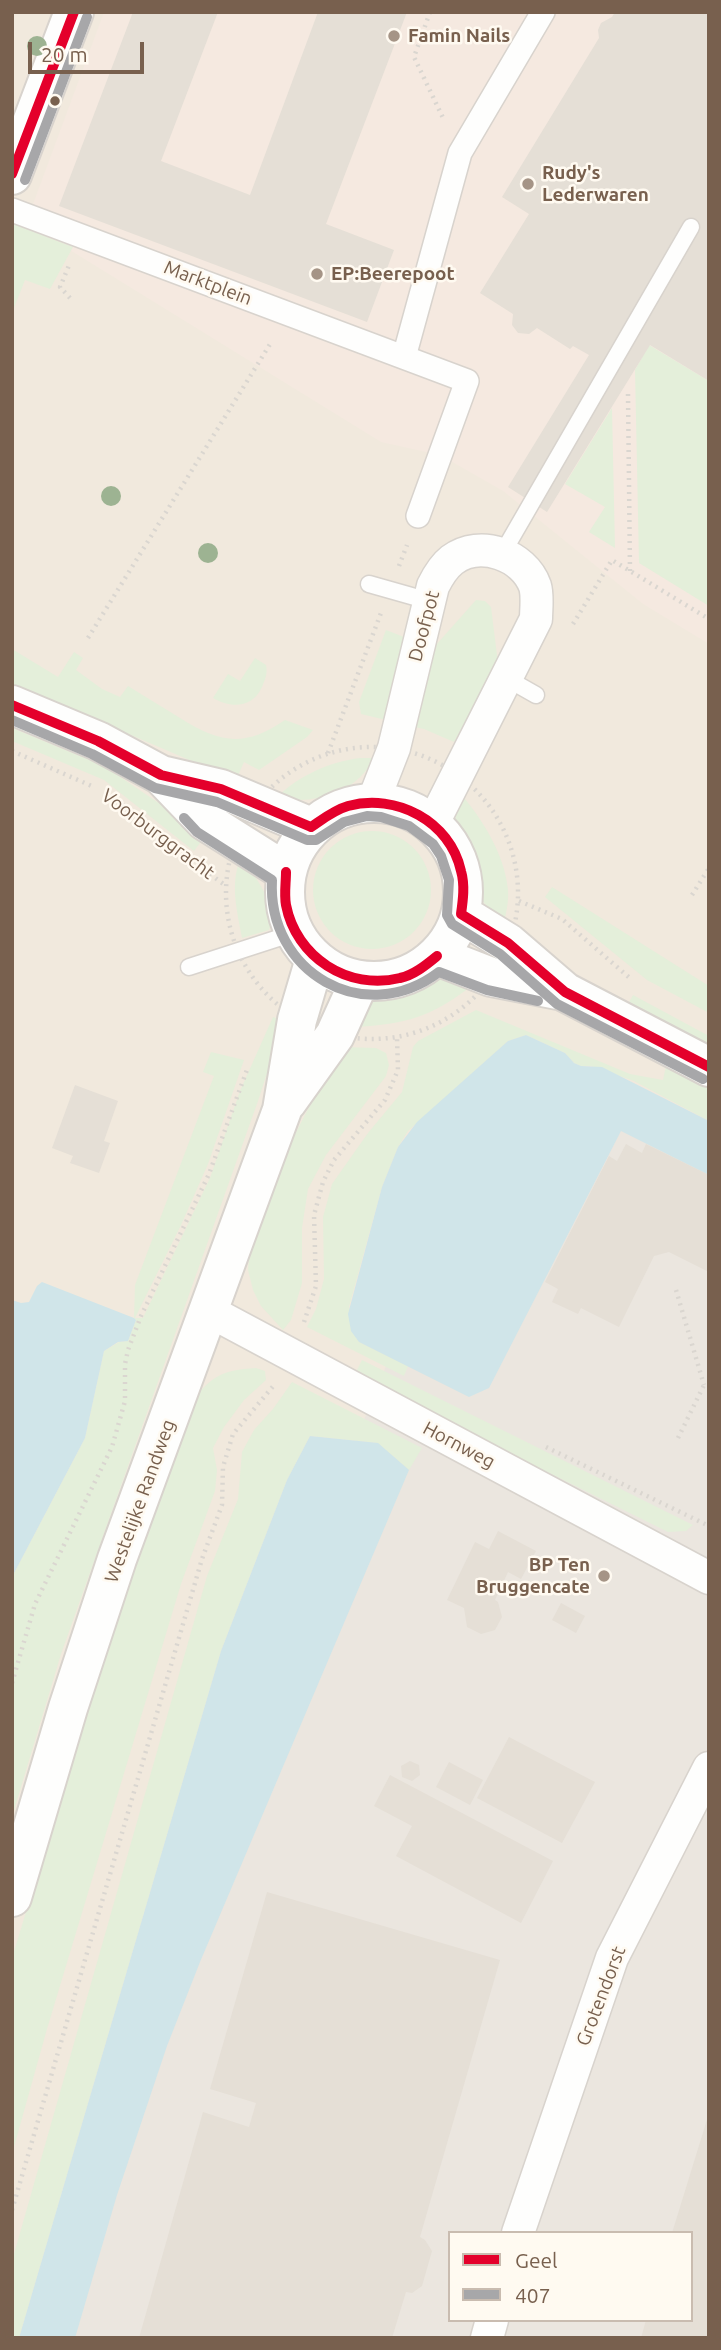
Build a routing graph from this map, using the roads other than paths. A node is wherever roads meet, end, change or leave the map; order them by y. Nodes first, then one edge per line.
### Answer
1 (74, 12) edge
2 (543, 12) edge
3 (12, 175) edge
4 (12, 210) edge
5 (691, 227) dead end
6 (404, 357) junction
7 (418, 516) road end
8 (502, 554) junction
9 (369, 584) dead end
10 (429, 601) junction
11 (506, 678) junction
12 (536, 695) dead end
13 (12, 705) edge
14 (161, 775) junction
15 (373, 802) junction
16 (433, 823) junction
17 (311, 827) junction
18 (286, 872) junction
19 (461, 914) junction
20 (305, 946) junction
21 (437, 956) junction
22 (189, 967) dead end
23 (360, 981) junction
24 (565, 992) junction
25 (709, 1067) edge
26 (282, 1110) junction
27 (208, 1311) junction
28 (709, 1578) edge
29 (709, 1769) edge
30 (12, 1897) edge
31 (519, 2231) edge

1 - 3 street
2 - 6 street
4 - 6 street, Marktplein
5 - 8 lane
6 - 7 street, Marktplein
8 - 10 street, Doofpot
8 - 11 street
9 - 10 lane
10 - 15 street, Doofpot
11 - 12 lane
11 - 16 street
13 - 14 street, Voorburggracht
14 - 17 street, Voorburggracht
14 - 18 street, Voorburggracht
15 - 16 street
15 - 17 street
16 - 19 street
17 - 18 street
18 - 20 street
19 - 21 street
19 - 24 street
20 - 22 lane
20 - 23 street
20 - 26 street, Westelijke Randweg
21 - 23 street
21 - 24 street
23 - 26 street, Westelijke Randweg
24 - 25 street
26 - 27 street, Westelijke Randweg
27 - 28 street, Hornweg
27 - 30 street, Westelijke Randweg
29 - 31 street, Grotendorst

